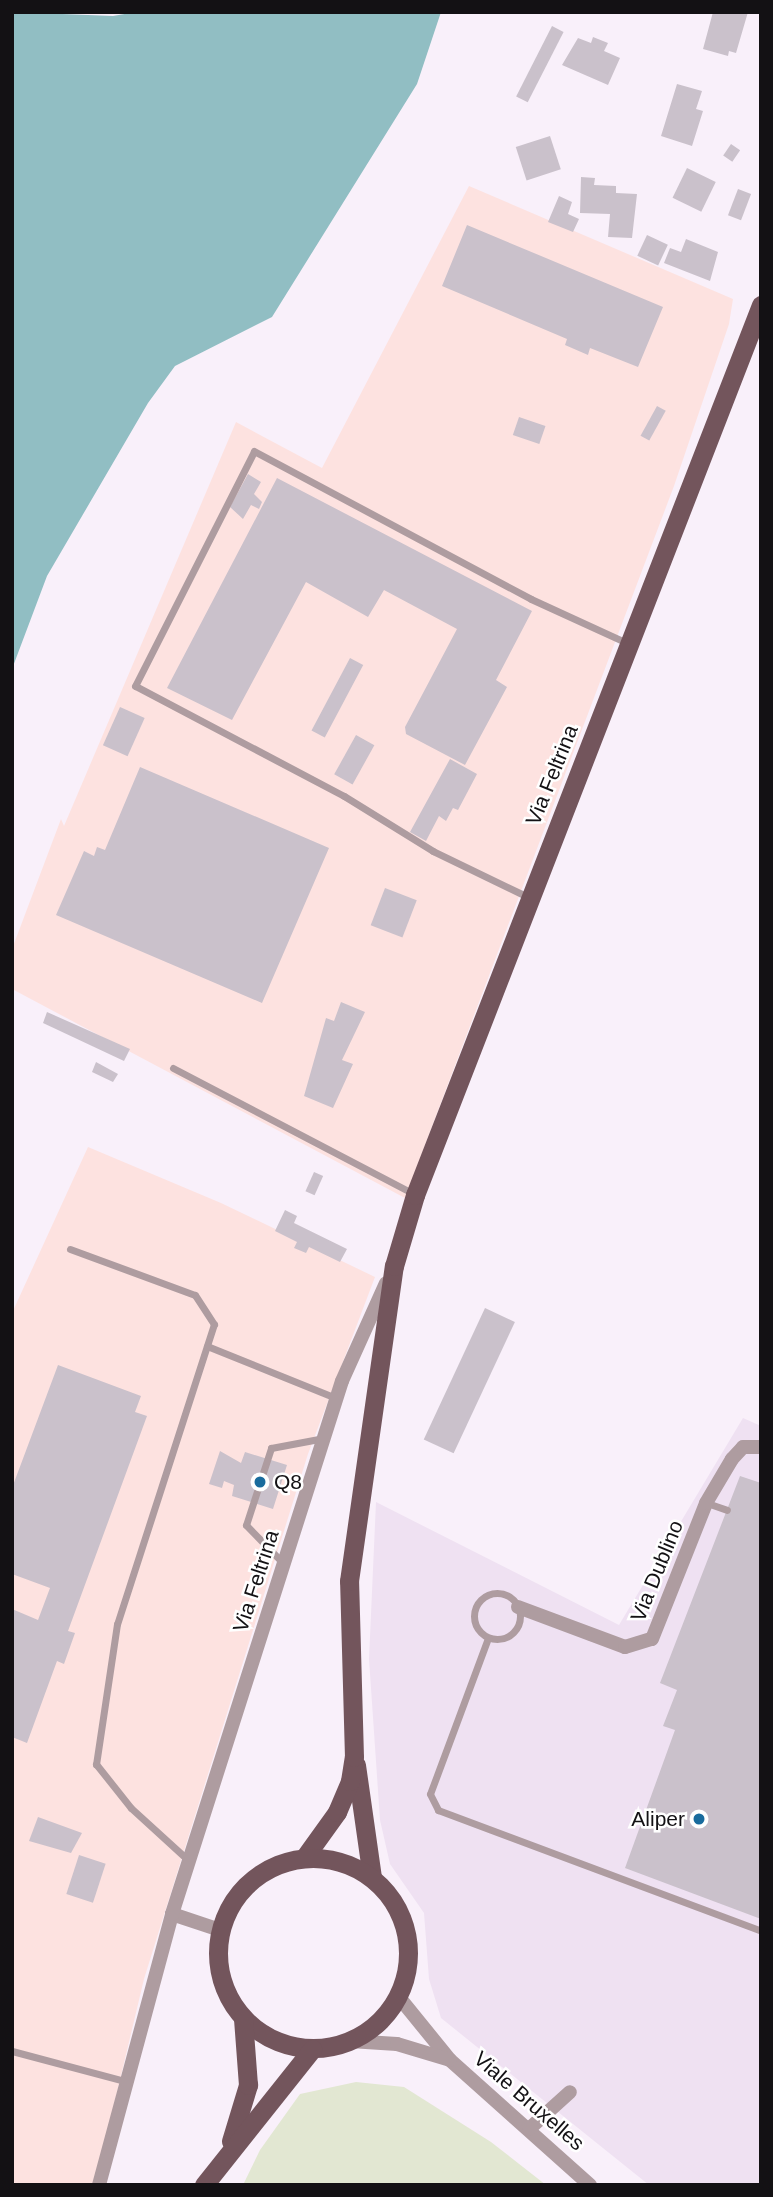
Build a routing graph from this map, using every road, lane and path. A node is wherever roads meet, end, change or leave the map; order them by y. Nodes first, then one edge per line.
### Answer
1 (761, 304) edge
2 (628, 643) junction
3 (528, 897) junction
4 (173, 1068) dead end
5 (415, 1195) junction
6 (69, 1249) dead end
7 (394, 1266) junction
8 (207, 1346) junction
9 (337, 1398) junction
10 (325, 1438) junction
11 (761, 1447) edge
12 (706, 1503) junction
13 (727, 1510) dead end
14 (285, 1565) junction
15 (518, 1606) junction
16 (488, 1638) junction
17 (354, 1757) junction
18 (304, 1858) junction
19 (190, 1861) junction
20 (372, 1878) junction
21 (172, 1914) junction
22 (220, 1930) junction
23 (761, 1931) edge
24 (398, 1996) junction
25 (243, 2018) junction
26 (350, 2041) junction
27 (312, 2049) junction
28 (12, 2051) edge
29 (450, 2060) junction
30 (125, 2081) junction
31 (569, 2092) dead end
32 (529, 2129) junction
33 (227, 2152) junction
34 (585, 2179) edge
35 (99, 2185) edge
36 (204, 2185) edge
37 (600, 2185) edge

1 - 2 main road, Via Feltrina
2 - 3 main road, Via Feltrina
2 - 3 lane
3 - 5 main road, Via Feltrina
4 - 5 lane
5 - 7 main road, Via Feltrina
6 - 8 lane
7 - 9 street, Via Feltrina
7 - 17 main road, Via Feltrina
8 - 9 lane
8 - 19 lane
9 - 10 street, Via Feltrina
10 - 14 street, Via Feltrina
10 - 14 lane
11 - 12 street, Via Dublino
12 - 13 lane
12 - 15 street, Via Dublino
14 - 19 street, Via Feltrina
15 - 16 lane
15 - 16 lane
16 - 23 lane
17 - 18 main road, Via Feltrina
17 - 20 main road, Via Feltrina
18 - 20 main road
18 - 22 main road
19 - 21 street, Via Feltrina
20 - 24 main road
21 - 22 street
21 - 30 street, Via Feltrina
22 - 25 main road
24 - 26 main road
24 - 29 street, Viale Bruxelles
25 - 27 main road
25 - 33 main road
26 - 27 main road
26 - 29 street
27 - 33 main road
28 - 30 lane
29 - 32 street, Viale Bruxelles
30 - 35 street, Via Feltrina
31 - 32 street
32 - 34 street, Viale Bruxelles
33 - 36 main road
34 - 37 street, Viale Bruxelles

